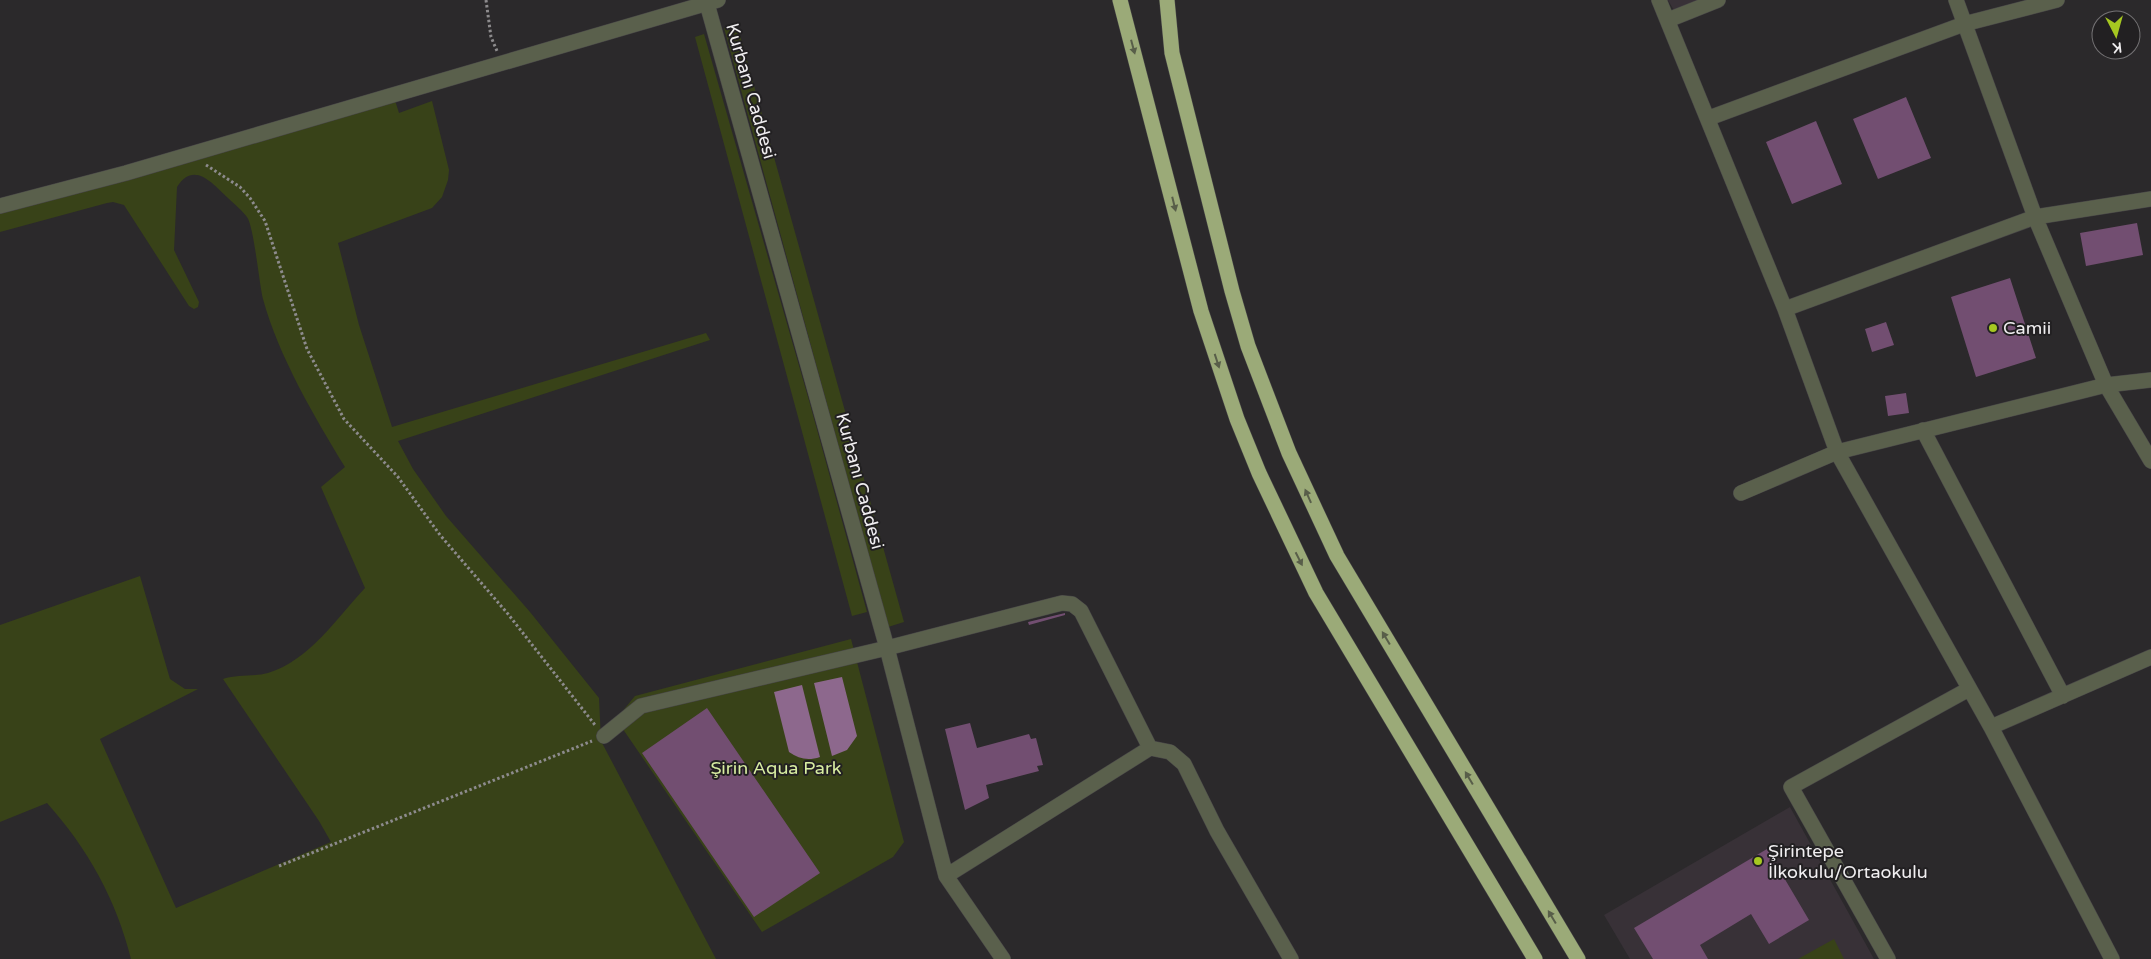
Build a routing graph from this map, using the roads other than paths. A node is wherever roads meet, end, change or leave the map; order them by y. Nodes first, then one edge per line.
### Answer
1 (1120, 0) edge
2 (1167, 0) edge
3 (1659, 0) edge
4 (1718, 0) edge
5 (1956, 0) edge
6 (2057, 0) edge
7 (710, 1) edge
8 (1668, 20) junction
9 (1964, 24) junction
10 (1709, 118) junction
11 (2151, 199) edge
12 (0, 206) edge
13 (2035, 217) junction
14 (1785, 309) junction
15 (2151, 380) edge
16 (2106, 384) junction
17 (1923, 430) junction
18 (1837, 452) junction
19 (2151, 461) edge
20 (1741, 492) dead end
21 (887, 648) junction
22 (2151, 657) edge
23 (1969, 689) junction
24 (2062, 696) junction
25 (1991, 727) junction
26 (604, 736) road end
27 (1150, 748) junction
28 (946, 876) junction
29 (1003, 959) edge
30 (1292, 959) edge
31 (1535, 959) edge
32 (1578, 959) edge
33 (1888, 959) edge
34 (2112, 959) edge

1 -> 31 highway
32 -> 2 highway
3 - 8 street
4 - 8 street
5 - 9 street
6 - 9 street
7 - 12 street
7 - 21 street, Kurbanı Caddesi
8 - 10 street
9 - 10 street
9 - 13 street
10 - 14 street
11 - 13 street
13 - 14 street
13 - 16 street
14 - 18 street
15 - 16 street
16 - 17 street
16 - 19 street
17 - 18 street
17 - 24 street
18 - 20 street
18 - 23 street
21 - 26 street
21 - 27 street
21 - 28 street, Kurbanı Caddesi
22 - 24 street
23 - 25 street
23 - 33 street
24 - 25 street
25 - 34 street
27 - 28 street
27 - 30 street
28 - 29 street, Kurbanı Caddesi

